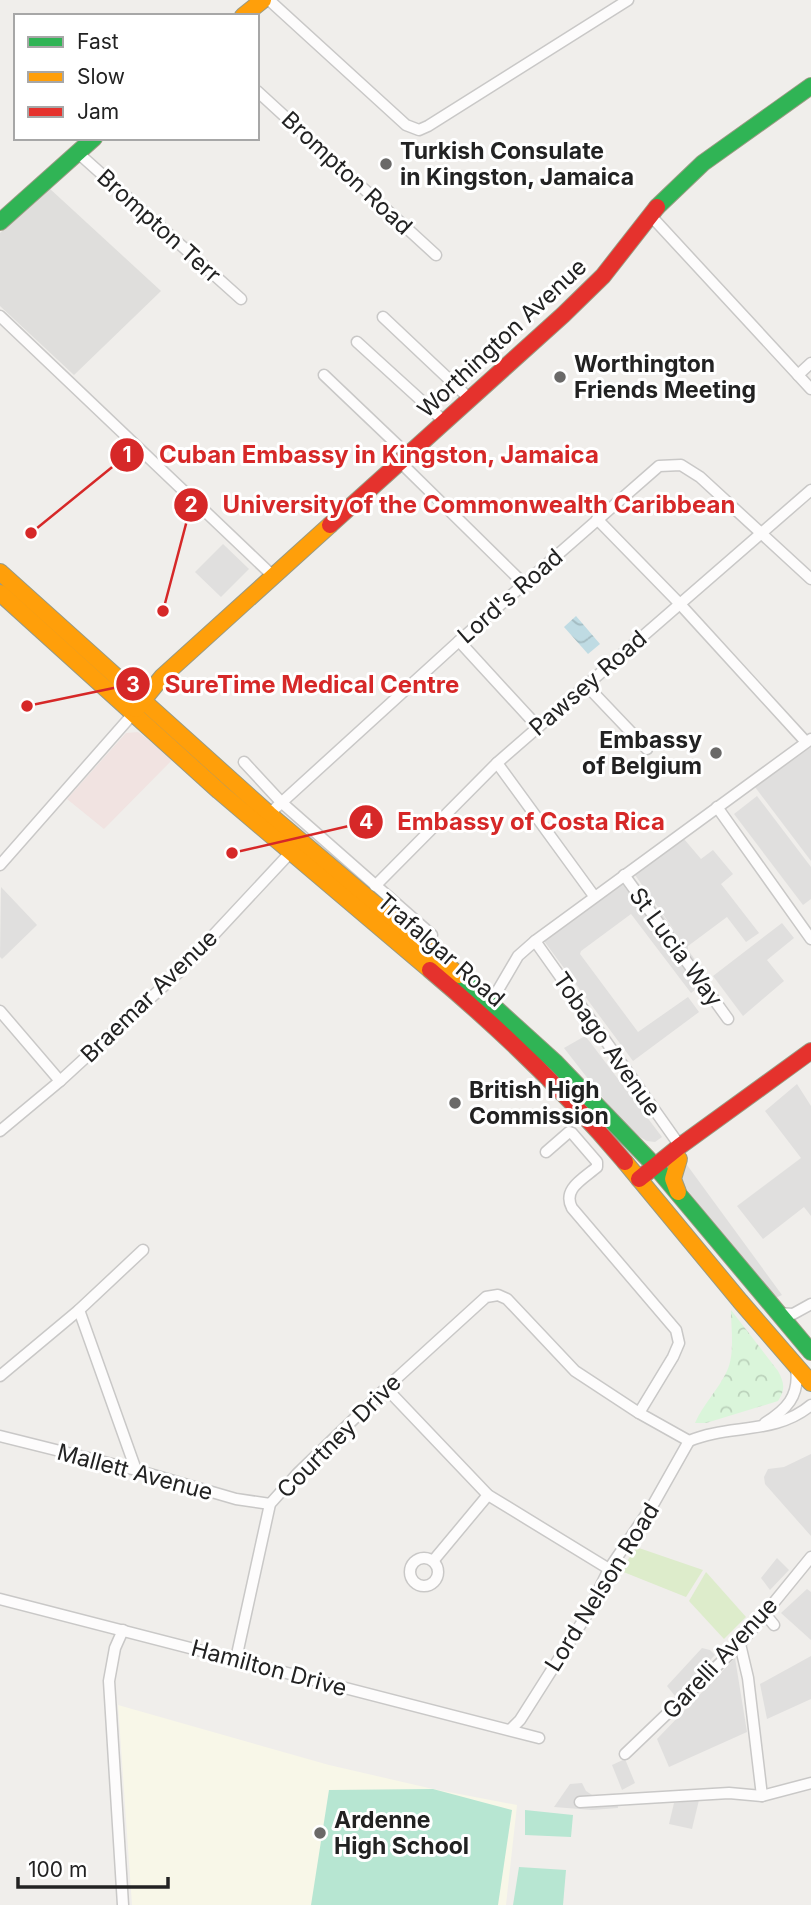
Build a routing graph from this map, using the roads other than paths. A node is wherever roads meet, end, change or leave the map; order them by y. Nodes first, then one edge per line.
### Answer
1 (263, 0) edge
2 (269, 0) edge
3 (628, 0) edge
4 (246, 14) edge
5 (811, 86) edge
6 (259, 94) edge
7 (92, 140) edge
8 (77, 152) junction
9 (651, 216) junction
10 (0, 222) edge
11 (436, 255) dead end
12 (241, 299) dead end
13 (0, 316) edge
14 (383, 317) dead end
15 (357, 342) dead end
16 (811, 363) edge
17 (324, 375) dead end
18 (798, 375) junction
19 (811, 389) edge
20 (471, 400) junction
21 (446, 423) junction
22 (405, 460) junction
23 (811, 490) edge
24 (597, 519) junction
25 (761, 534) junction
26 (0, 572) edge
27 (273, 576) junction
28 (811, 579) edge
29 (524, 584) junction
30 (0, 593) edge
31 (679, 603) junction
32 (459, 641) junction
33 (586, 685) junction
34 (143, 700) junction
35 (132, 715) junction
36 (538, 727) junction
37 (808, 741) edge
38 (647, 749) dead end
39 (244, 762) dead end
40 (497, 763) junction
41 (281, 802) junction
42 (717, 807) junction
43 (269, 814) junction
44 (290, 853) junction
45 (0, 865) edge
46 (624, 875) junction
47 (375, 886) junction
48 (594, 896) junction
49 (432, 935) dead end
50 (811, 939) edge
51 (535, 941) junction
52 (491, 1002) junction
53 (0, 1011) edge
54 (728, 1019) dead end
55 (811, 1051) edge
56 (811, 1065) edge
57 (60, 1081) junction
58 (0, 1131) edge
59 (639, 1148) junction
60 (546, 1152) dead end
61 (677, 1152) junction
62 (658, 1170) junction
63 (642, 1182) junction
64 (684, 1203) junction
65 (143, 1250) dead end
66 (811, 1304) edge
67 (79, 1310) junction
68 (777, 1313) junction
69 (811, 1352) edge
70 (796, 1367) junction
71 (0, 1377) edge
72 (811, 1383) edge
73 (386, 1388) junction
74 (811, 1405) edge
75 (639, 1413) junction
76 (756, 1428) junction
77 (0, 1436) edge
78 (689, 1441) junction
79 (136, 1470) junction
80 (488, 1495) junction
81 (270, 1504) junction
82 (811, 1557) edge
83 (433, 1561) dead end
84 (609, 1569) junction
85 (0, 1599) edge
86 (765, 1614) junction
87 (774, 1625) dead end
88 (123, 1630) junction
89 (740, 1644) junction
90 (236, 1659) junction
91 (510, 1730) junction
92 (539, 1738) dead end
93 (625, 1754) dead end
94 (811, 1783) edge
95 (762, 1796) junction
96 (580, 1802) dead end
97 (123, 1905) edge

1 - 4 main road
2 - 3 street
5 - 9 main road, Worthington Avenue
6 - 11 street, Brompton Road
7 - 8 main road
8 - 10 main road
8 - 12 street, Brompton Terr
9 - 18 street
9 - 20 main road, Worthington Avenue
13 - 27 street
14 - 20 street
15 - 21 street
16 - 18 street
17 - 22 street
18 - 19 street
20 - 21 main road, Worthington Avenue
21 - 22 main road, Worthington Avenue
22 - 27 main road, Worthington Avenue
22 - 29 street
23 - 25 street, Pawsey Road
24 - 25 street, Lord's Road
24 - 29 street, Lord's Road
24 - 31 street
25 - 28 street, Lord's Road
25 - 31 street, Pawsey Road
26 - 34 main road, Trafalgar Road
27 - 34 main road, Worthington Avenue
29 - 32 street, Lord's Road
30 - 35 main road, Trafalgar Road
31 - 33 street, Pawsey Road
31 - 37 street
32 - 36 street
32 - 41 street, Lord's Road
33 - 36 street, Pawsey Road
33 - 38 street
34 - 35 main road, Worthington Avenue
34 - 43 main road, Trafalgar Road
35 - 44 main road, Trafalgar Road
35 - 45 street
36 - 40 street, Pawsey Road
37 - 42 street
39 - 41 street
40 - 47 street, Pawsey Road
40 - 48 street
41 - 43 street, Lord's Road
41 - 47 street
42 - 46 street
42 - 50 street
43 - 52 main road, Trafalgar Road
44 - 57 street, Braemar Avenue
44 - 63 main road, Trafalgar Road
46 - 48 street
46 - 54 street, St Lucia Way
47 - 49 street
48 - 51 street
51 - 52 street
51 - 61 street, Tobago Avenue
52 - 59 main road, Trafalgar Road
53 - 57 street
55 - 61 main road
56 - 61 main road
57 - 58 street, Braemar Avenue
59 - 61 main road
59 - 62 main road, Trafalgar Road
60 - 75 street
61 - 62 main road
61 - 64 main road
62 - 63 main road
62 - 64 main road, Trafalgar Road
63 - 70 main road, Trafalgar Road
64 - 68 main road, Trafalgar Road
65 - 67 street
66 - 68 street
67 - 71 street
67 - 79 street
68 - 69 main road, Trafalgar Road
70 - 72 main road, Trafalgar Road
70 - 76 street
73 - 75 street, Courtney Drive
73 - 80 street
73 - 81 street, Courtney Drive
74 - 76 street
75 - 78 street
76 - 78 street
77 - 79 street, Mallett Avenue
78 - 84 street, Lord Nelson Road
79 - 81 street, Mallett Avenue
80 - 83 street
80 - 84 street
81 - 90 street, Courtney Drive
82 - 86 street, Garelli Avenue
84 - 91 street, Lord Nelson Road
85 - 88 street, Hamilton Drive
86 - 87 street
86 - 89 street, Garelli Avenue
88 - 90 street, Hamilton Drive
88 - 97 street
89 - 93 street, Garelli Avenue
89 - 95 street
90 - 91 street, Hamilton Drive
91 - 92 street, Hamilton Drive
94 - 95 street
95 - 96 street

